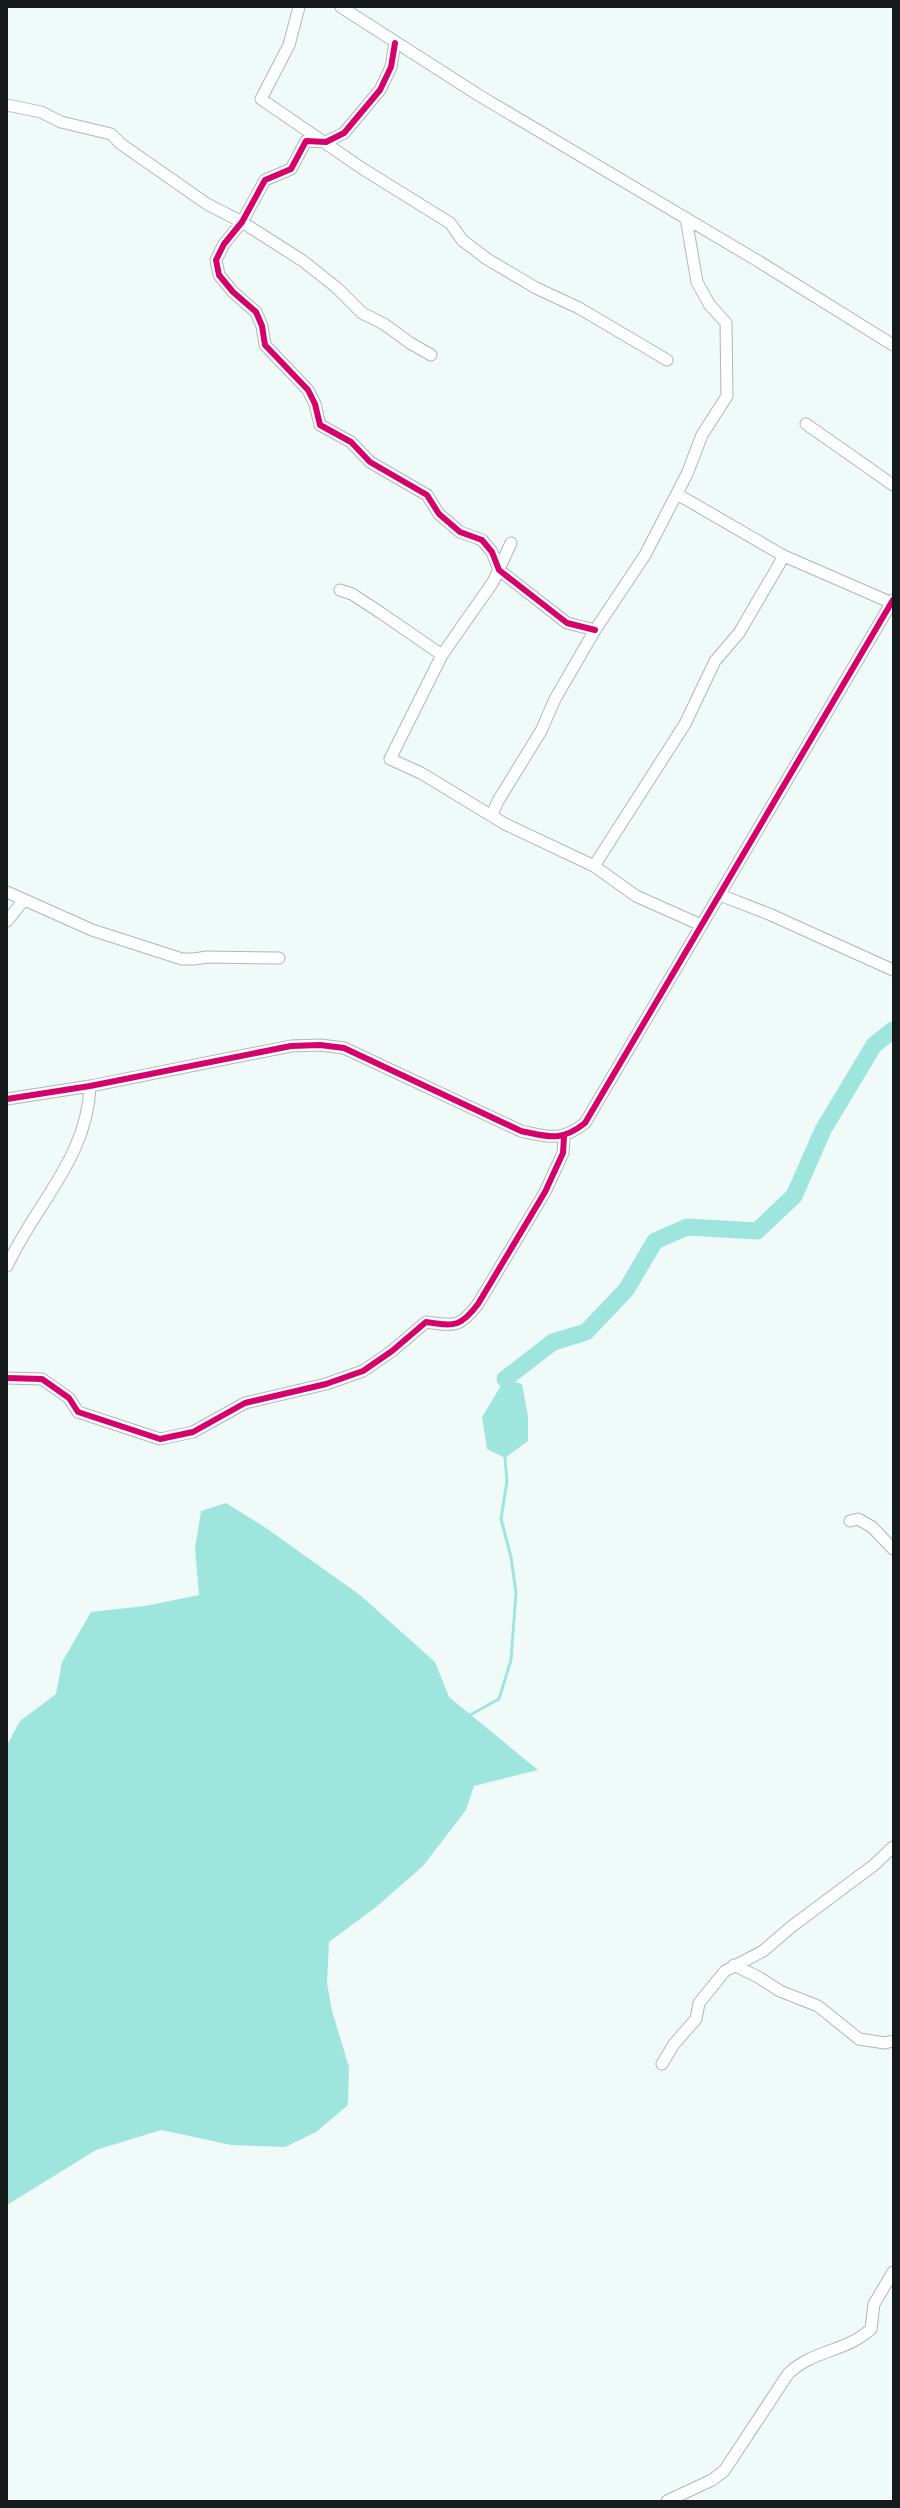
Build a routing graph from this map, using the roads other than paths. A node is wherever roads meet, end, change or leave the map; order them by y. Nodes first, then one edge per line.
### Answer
1 (299, 7) edge
2 (341, 7) edge
3 (395, 43) junction
4 (7, 105) edge
5 (326, 142) junction
6 (686, 218) junction
7 (242, 222) junction
8 (893, 345) edge
9 (431, 355) dead end
10 (667, 360) dead end
11 (806, 424) dead end
12 (893, 485) edge
13 (676, 494) junction
14 (511, 543) dead end
15 (784, 556) junction
16 (499, 570) junction
17 (340, 590) dead end
18 (892, 601) edge
19 (595, 630) junction
20 (442, 655) junction
21 (492, 815) junction
22 (594, 866) junction
23 (7, 892) edge
24 (720, 895) junction
25 (24, 900) junction
26 (7, 921) edge
27 (701, 925) junction
28 (279, 958) dead end
29 (893, 970) edge
30 (90, 1086) junction
31 (7, 1098) edge
32 (564, 1136) junction
33 (7, 1266) edge
34 (7, 1378) edge
35 (850, 1521) dead end
36 (893, 1549) edge
37 (893, 1847) edge
38 (734, 1966) junction
39 (893, 2041) edge
40 (662, 2064) dead end
41 (893, 2272) edge
42 (667, 2501) edge

1 - 5 street
2 - 3 street
3 - 5 street
3 - 6 street
4 - 7 street
5 - 7 street
5 - 10 street
6 - 8 street
6 - 13 street
7 - 9 street
7 - 16 street
11 - 12 street
13 - 15 street
13 - 19 street
14 - 16 street
15 - 18 street
15 - 22 street
16 - 19 street
16 - 20 street
17 - 20 street
18 - 24 street
19 - 21 street
20 - 21 street
21 - 22 street
22 - 27 street
23 - 25 street
24 - 27 street
24 - 29 street
25 - 26 street
25 - 28 street
27 - 32 street
30 - 31 street
30 - 32 street
30 - 33 street
32 - 34 street
35 - 36 street
37 - 38 street
38 - 39 street
38 - 40 street
41 - 42 street

